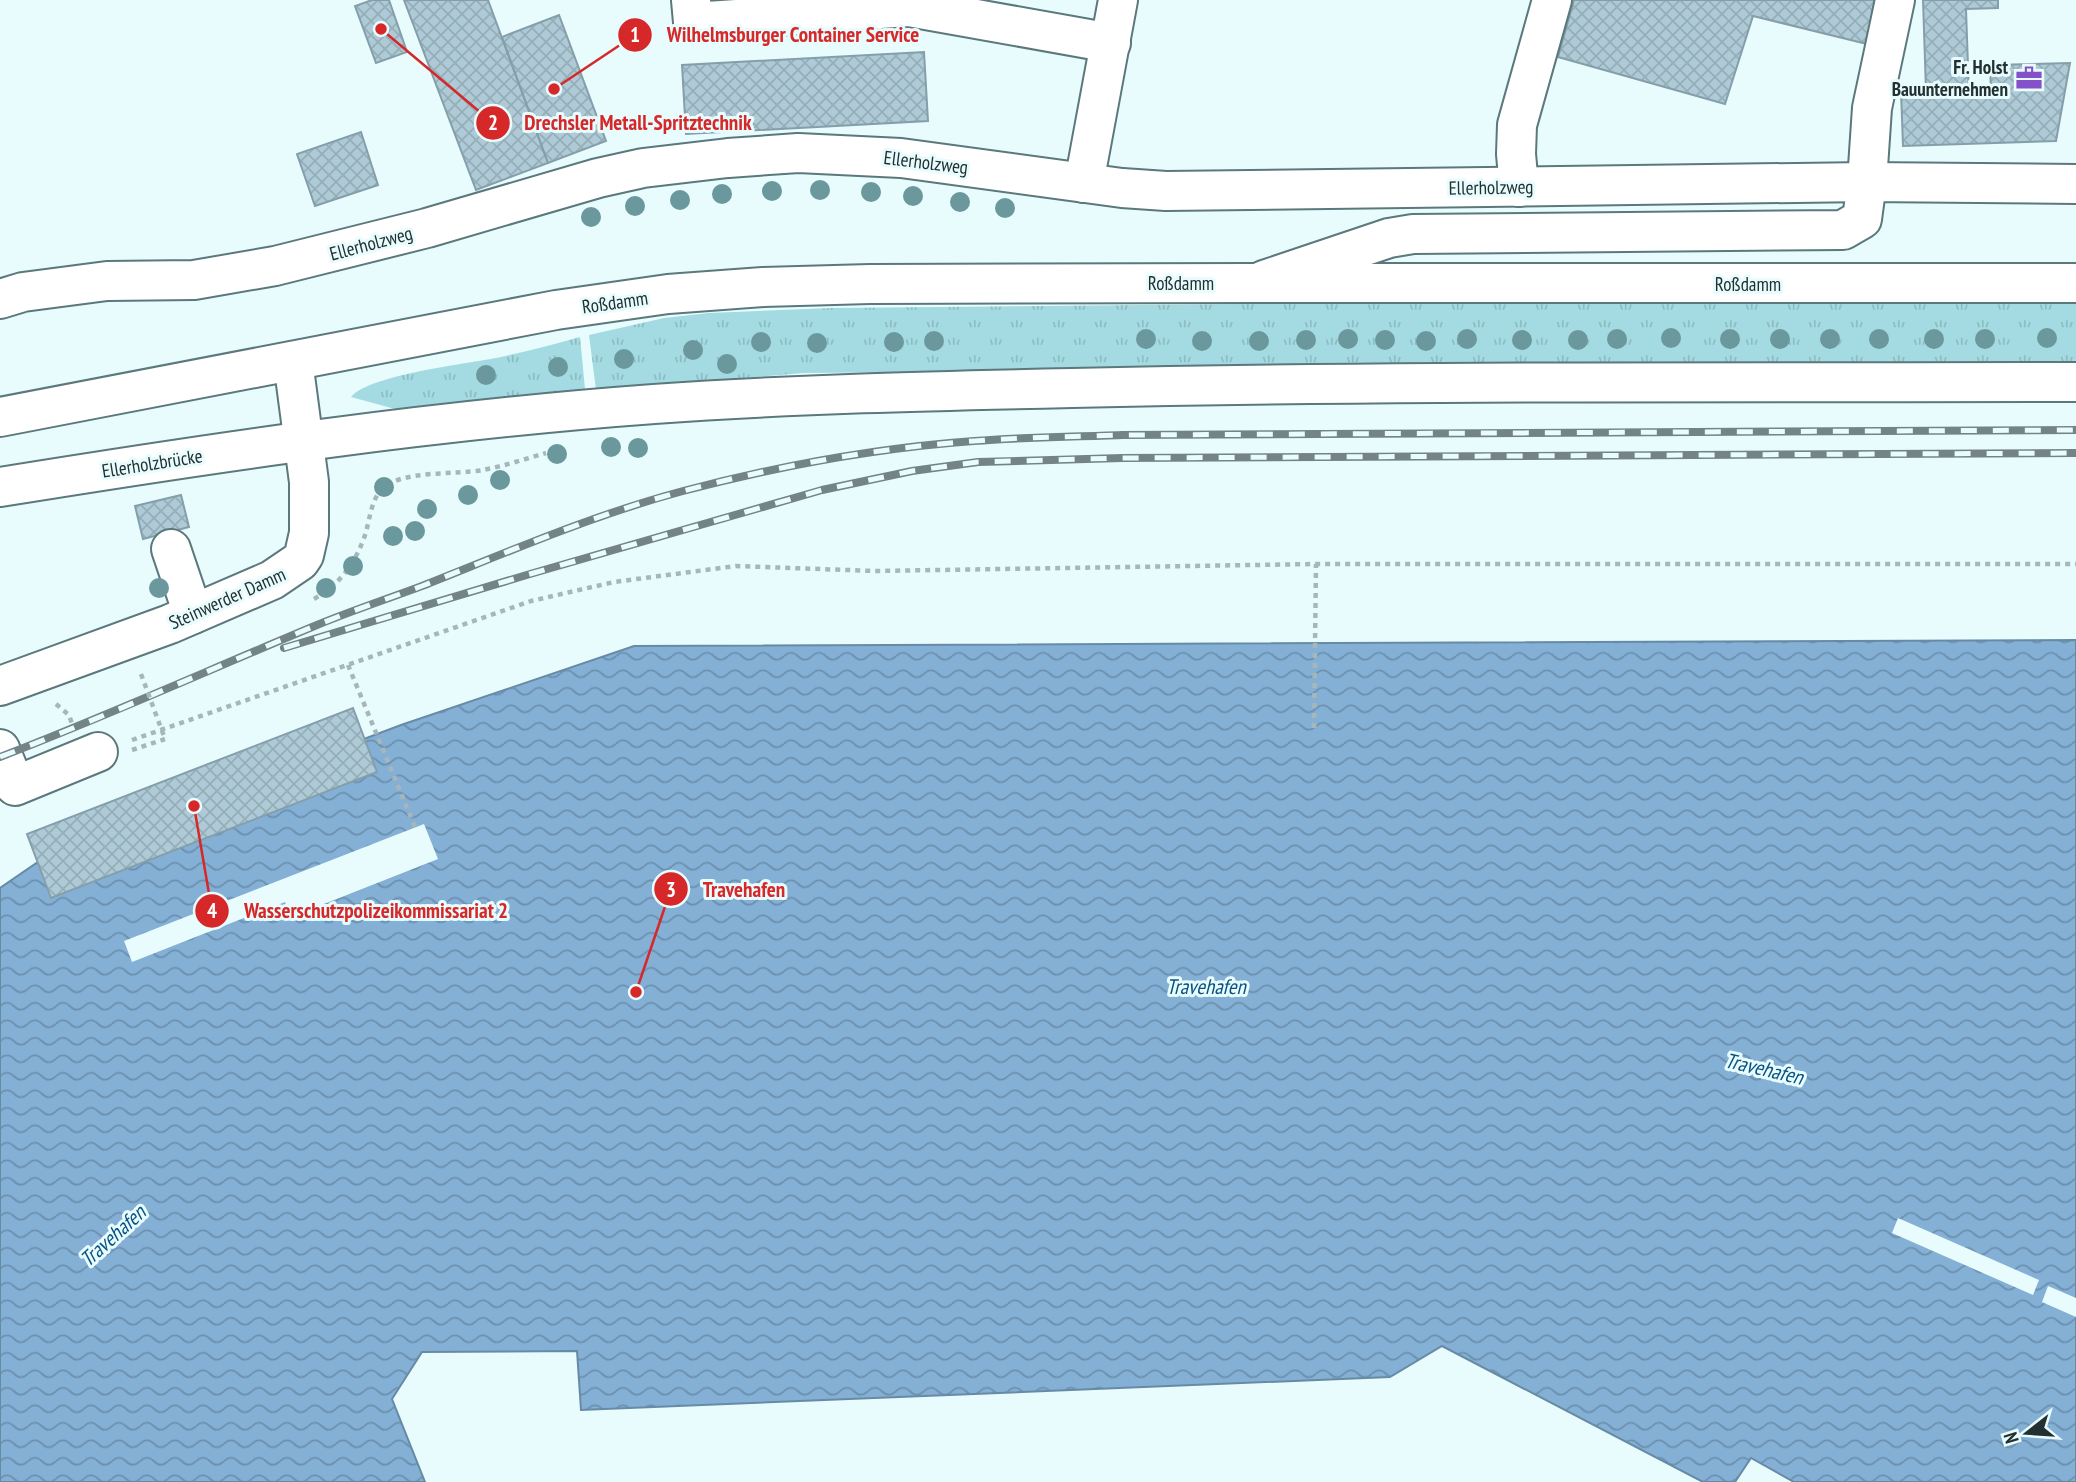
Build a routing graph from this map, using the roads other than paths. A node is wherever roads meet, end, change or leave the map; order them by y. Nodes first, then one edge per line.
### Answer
1 (691, 0) edge
2 (1118, 0) edge
3 (1552, 0) edge
4 (1895, 0) edge
5 (883, 4) edge
6 (1111, 43) junction
7 (1867, 182) junction
8 (1084, 183) junction
9 (2076, 184) edge
10 (1519, 187) junction
11 (1255, 283) junction
12 (2076, 283) edge
13 (0, 299) edge
14 (293, 361) junction
15 (2076, 382) edge
16 (0, 417) edge
17 (304, 440) junction
18 (0, 487) edge
19 (172, 549) dead end
20 (193, 614) junction
21 (0, 686) edge
22 (0, 749) edge
23 (102, 754) road end

1 - 5 main road
2 - 6 main road
3 - 10 main road
4 - 7 main road
5 - 6 main road
6 - 8 main road
7 - 9 main road, Ellerholzweg
7 - 10 main road, Ellerholzweg
7 - 11 main road
8 - 10 main road, Ellerholzweg
8 - 13 main road, Ellerholzweg
11 - 12 main road, Roßdamm
11 - 14 main road, Roßdamm
14 - 16 main road
14 - 17 main road, Steinwerder Damm
15 - 17 main road
17 - 18 main road, Ellerholzbrücke
17 - 20 main road, Steinwerder Damm
19 - 20 main road
20 - 21 main road, Steinwerder Damm
22 - 23 main road

